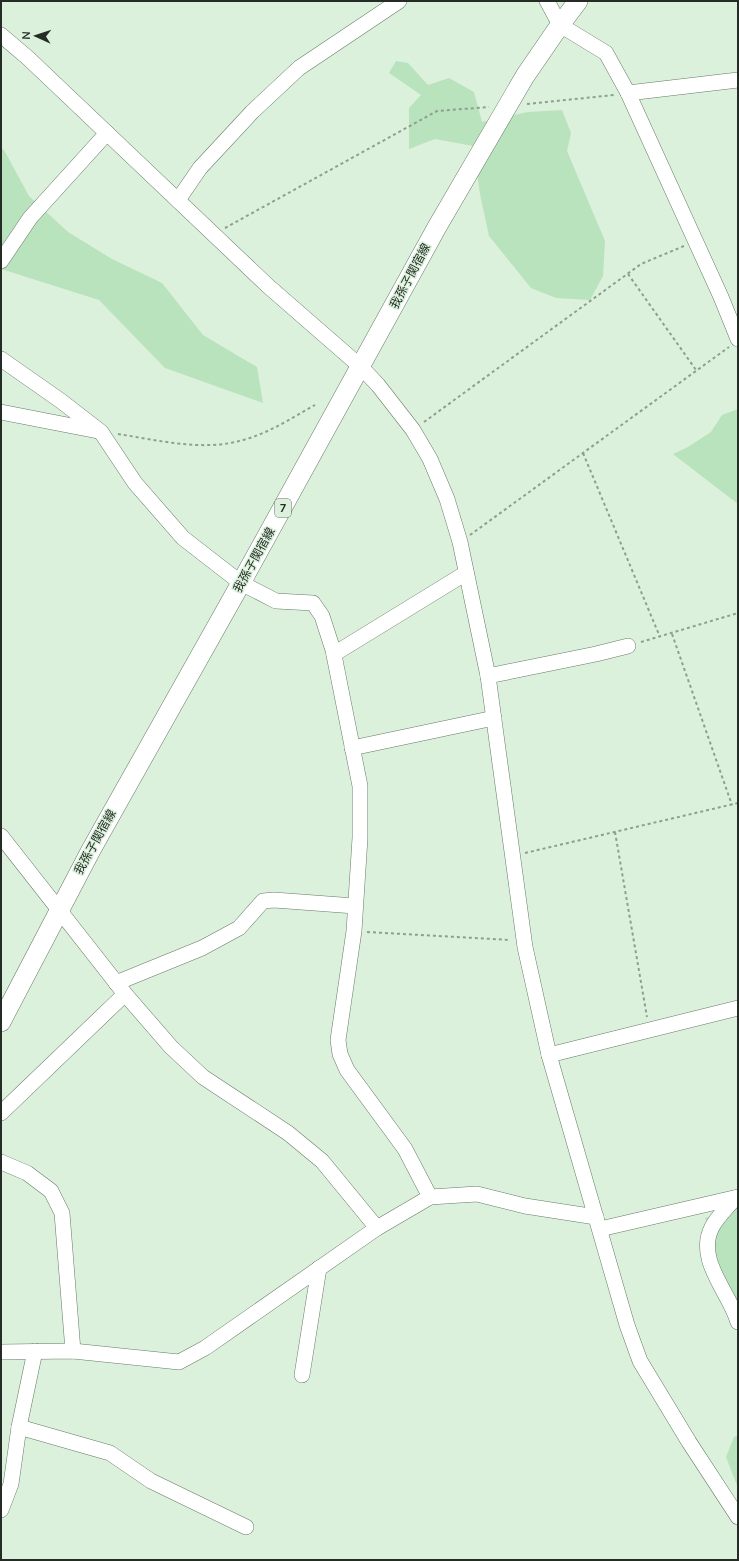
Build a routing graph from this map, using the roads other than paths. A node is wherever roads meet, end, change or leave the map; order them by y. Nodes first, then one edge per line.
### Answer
1 (399, 1) edge
2 (547, 1) edge
3 (578, 1) edge
4 (560, 25) junction
5 (1, 35) edge
6 (738, 80) edge
7 (628, 93) junction
8 (107, 133) junction
9 (178, 200) junction
10 (1, 261) edge
11 (735, 342) edge
12 (1, 359) edge
13 (361, 367) junction
14 (1, 412) edge
15 (101, 432) junction
16 (466, 573) junction
17 (241, 583) junction
18 (628, 646) road end
19 (334, 654) junction
20 (488, 676) junction
21 (494, 718) junction
22 (352, 748) junction
23 (1, 836) edge
24 (355, 906) junction
25 (59, 909) junction
26 (120, 988) junction
27 (738, 1008) edge
28 (1, 1022) edge
29 (549, 1055) junction
30 (1, 1113) edge
31 (1, 1162) edge
32 (430, 1197) junction
33 (737, 1198) edge
34 (598, 1223) junction
35 (377, 1228) junction
36 (319, 1268) junction
37 (738, 1322) edge
38 (74, 1351) junction
39 (1, 1352) edge
40 (35, 1352) junction
41 (302, 1375) dead end
42 (19, 1427) junction
43 (7, 1463) edge
44 (1, 1510) edge
45 (738, 1517) edge
46 (246, 1528) dead end

1 - 9 street
2 - 4 street
3 - 4 main road, 我孫子関宿線 / 7
4 - 7 street
4 - 13 main road, 我孫子関宿線 / 7
5 - 8 street
6 - 7 street
7 - 11 street
8 - 9 street
8 - 10 street
9 - 13 street
12 - 15 street
13 - 16 street
13 - 17 main road, 我孫子関宿線 / 7
14 - 15 street
15 - 17 street
16 - 19 street
16 - 20 street
17 - 19 street
17 - 25 main road, 我孫子関宿線 / 7
18 - 20 street
19 - 22 street
20 - 21 street
21 - 22 street
21 - 29 street
22 - 24 street
23 - 25 street
24 - 26 street
24 - 32 street
25 - 26 street
25 - 28 main road, 我孫子関宿線 / 7
26 - 30 street
26 - 35 street
27 - 29 street
29 - 34 street
31 - 38 street
32 - 34 street
32 - 35 street
33 - 34 street
33 - 37 street
34 - 45 street
35 - 36 street
36 - 38 street
36 - 41 street
38 - 40 street
39 - 40 street
40 - 42 street
42 - 43 street
42 - 46 street
43 - 44 street

